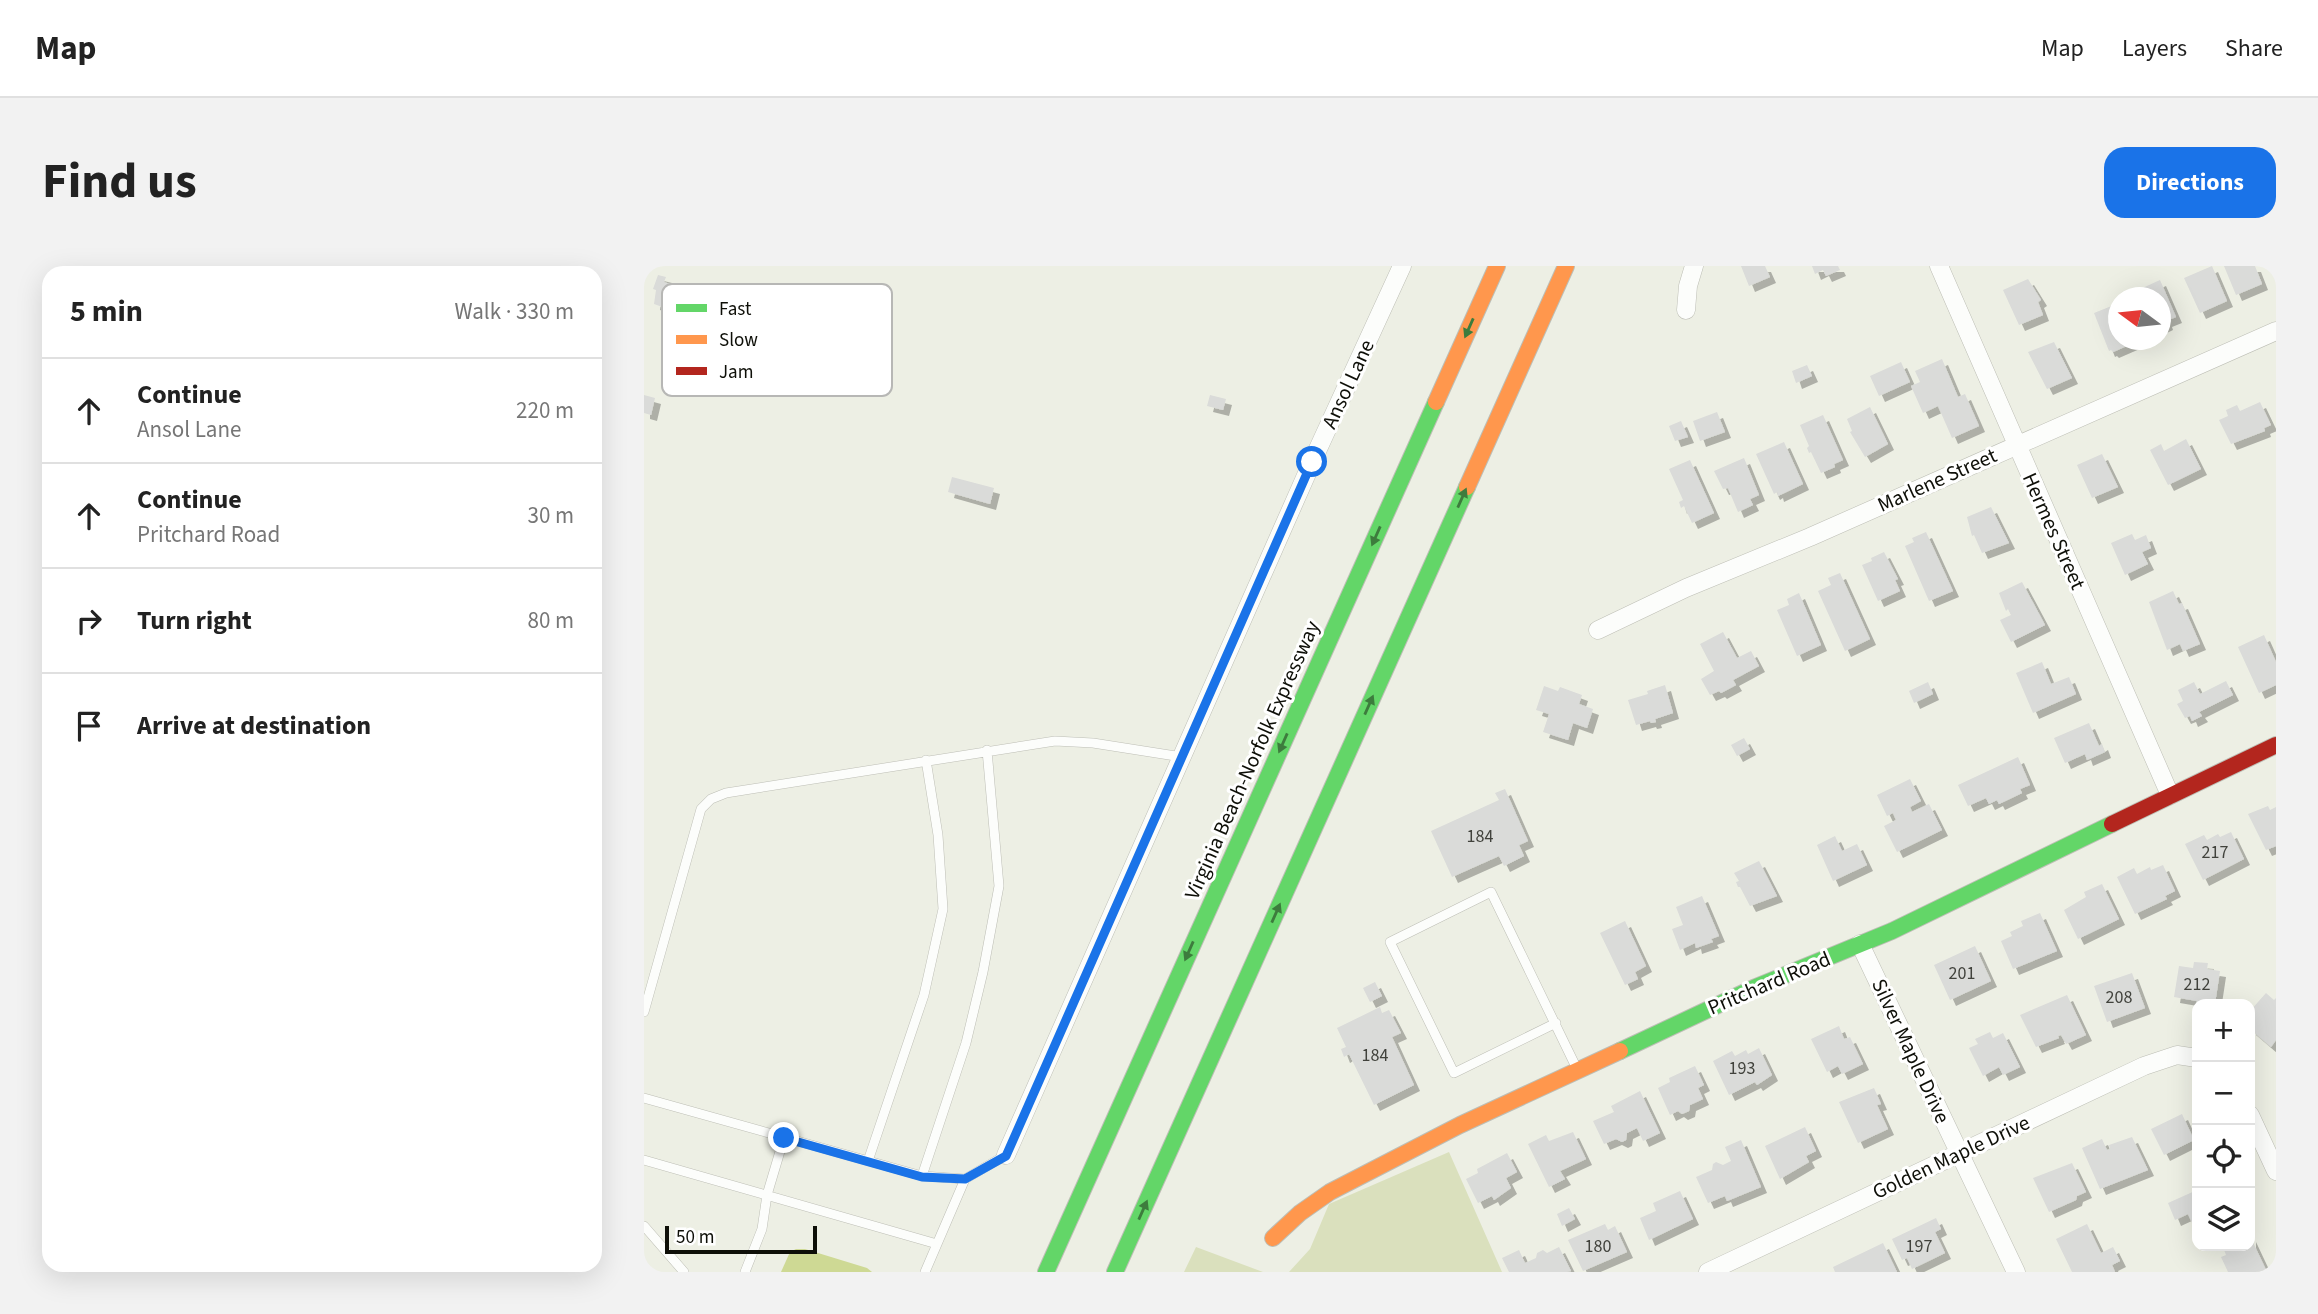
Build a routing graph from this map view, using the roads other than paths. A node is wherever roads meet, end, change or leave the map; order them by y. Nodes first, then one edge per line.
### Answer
1 (1402, 266) edge
2 (1497, 266) edge
3 (1566, 266) edge
4 (1694, 266) edge
5 (1938, 266) edge
6 (1686, 310) dead end
7 (2276, 331) edge
8 (2016, 445) junction
9 (1598, 631) dead end
10 (2276, 745) edge
11 (987, 750) junction
12 (1182, 757) junction
13 (926, 760) junction
14 (2170, 795) junction
15 (1860, 944) junction
16 (644, 1012) edge
17 (1556, 1023) junction
18 (2192, 1057) edge
19 (1577, 1070) junction
20 (644, 1098) edge
21 (2255, 1125) edge
22 (784, 1138) junction
23 (1959, 1154) junction
24 (1006, 1156) joint
25 (644, 1160) edge
26 (868, 1161) junction
27 (2276, 1171) edge
28 (922, 1177) junction
29 (965, 1179) junction
30 (767, 1195) junction
31 (644, 1226) edge
32 (1273, 1238) dead end
33 (937, 1244) junction
34 (684, 1272) edge
35 (745, 1272) edge
36 (925, 1272) edge
37 (1045, 1272) edge
38 (1115, 1272) edge
39 (1710, 1272) edge
40 (2016, 1272) edge

1 - 12 street, Ansol Lane
2 -> 37 main road, Virginia Beach-Norfolk Expressway
38 -> 3 main road
4 - 6 street
5 - 8 street, Hermes Street
7 - 8 street, Marlene Street
8 - 9 street, Marlene Street
8 - 14 street, Hermes Street
10 - 14 main road, Pritchard Road
11 - 12 lane
11 - 13 lane
11 - 28 lane
12 - 24 street, Ansol Lane
13 - 16 lane
13 - 26 lane
14 - 15 main road, Pritchard Road
15 - 19 main road, Pritchard Road
15 - 23 street, Silver Maple Drive
17 - 17 lane
17 - 19 lane
18 - 23 street, Golden Maple Drive
19 - 32 main road, Pritchard Road
20 - 22 lane
21 - 27 street
22 - 26 lane
22 - 30 lane
23 - 39 street, Golden Maple Drive
23 - 40 street, Silver Maple Drive
24 - 29 lane
25 - 30 lane
26 - 28 lane
28 - 29 lane
29 - 33 lane
30 - 33 lane
30 - 35 lane
31 - 34 lane
33 - 36 lane

